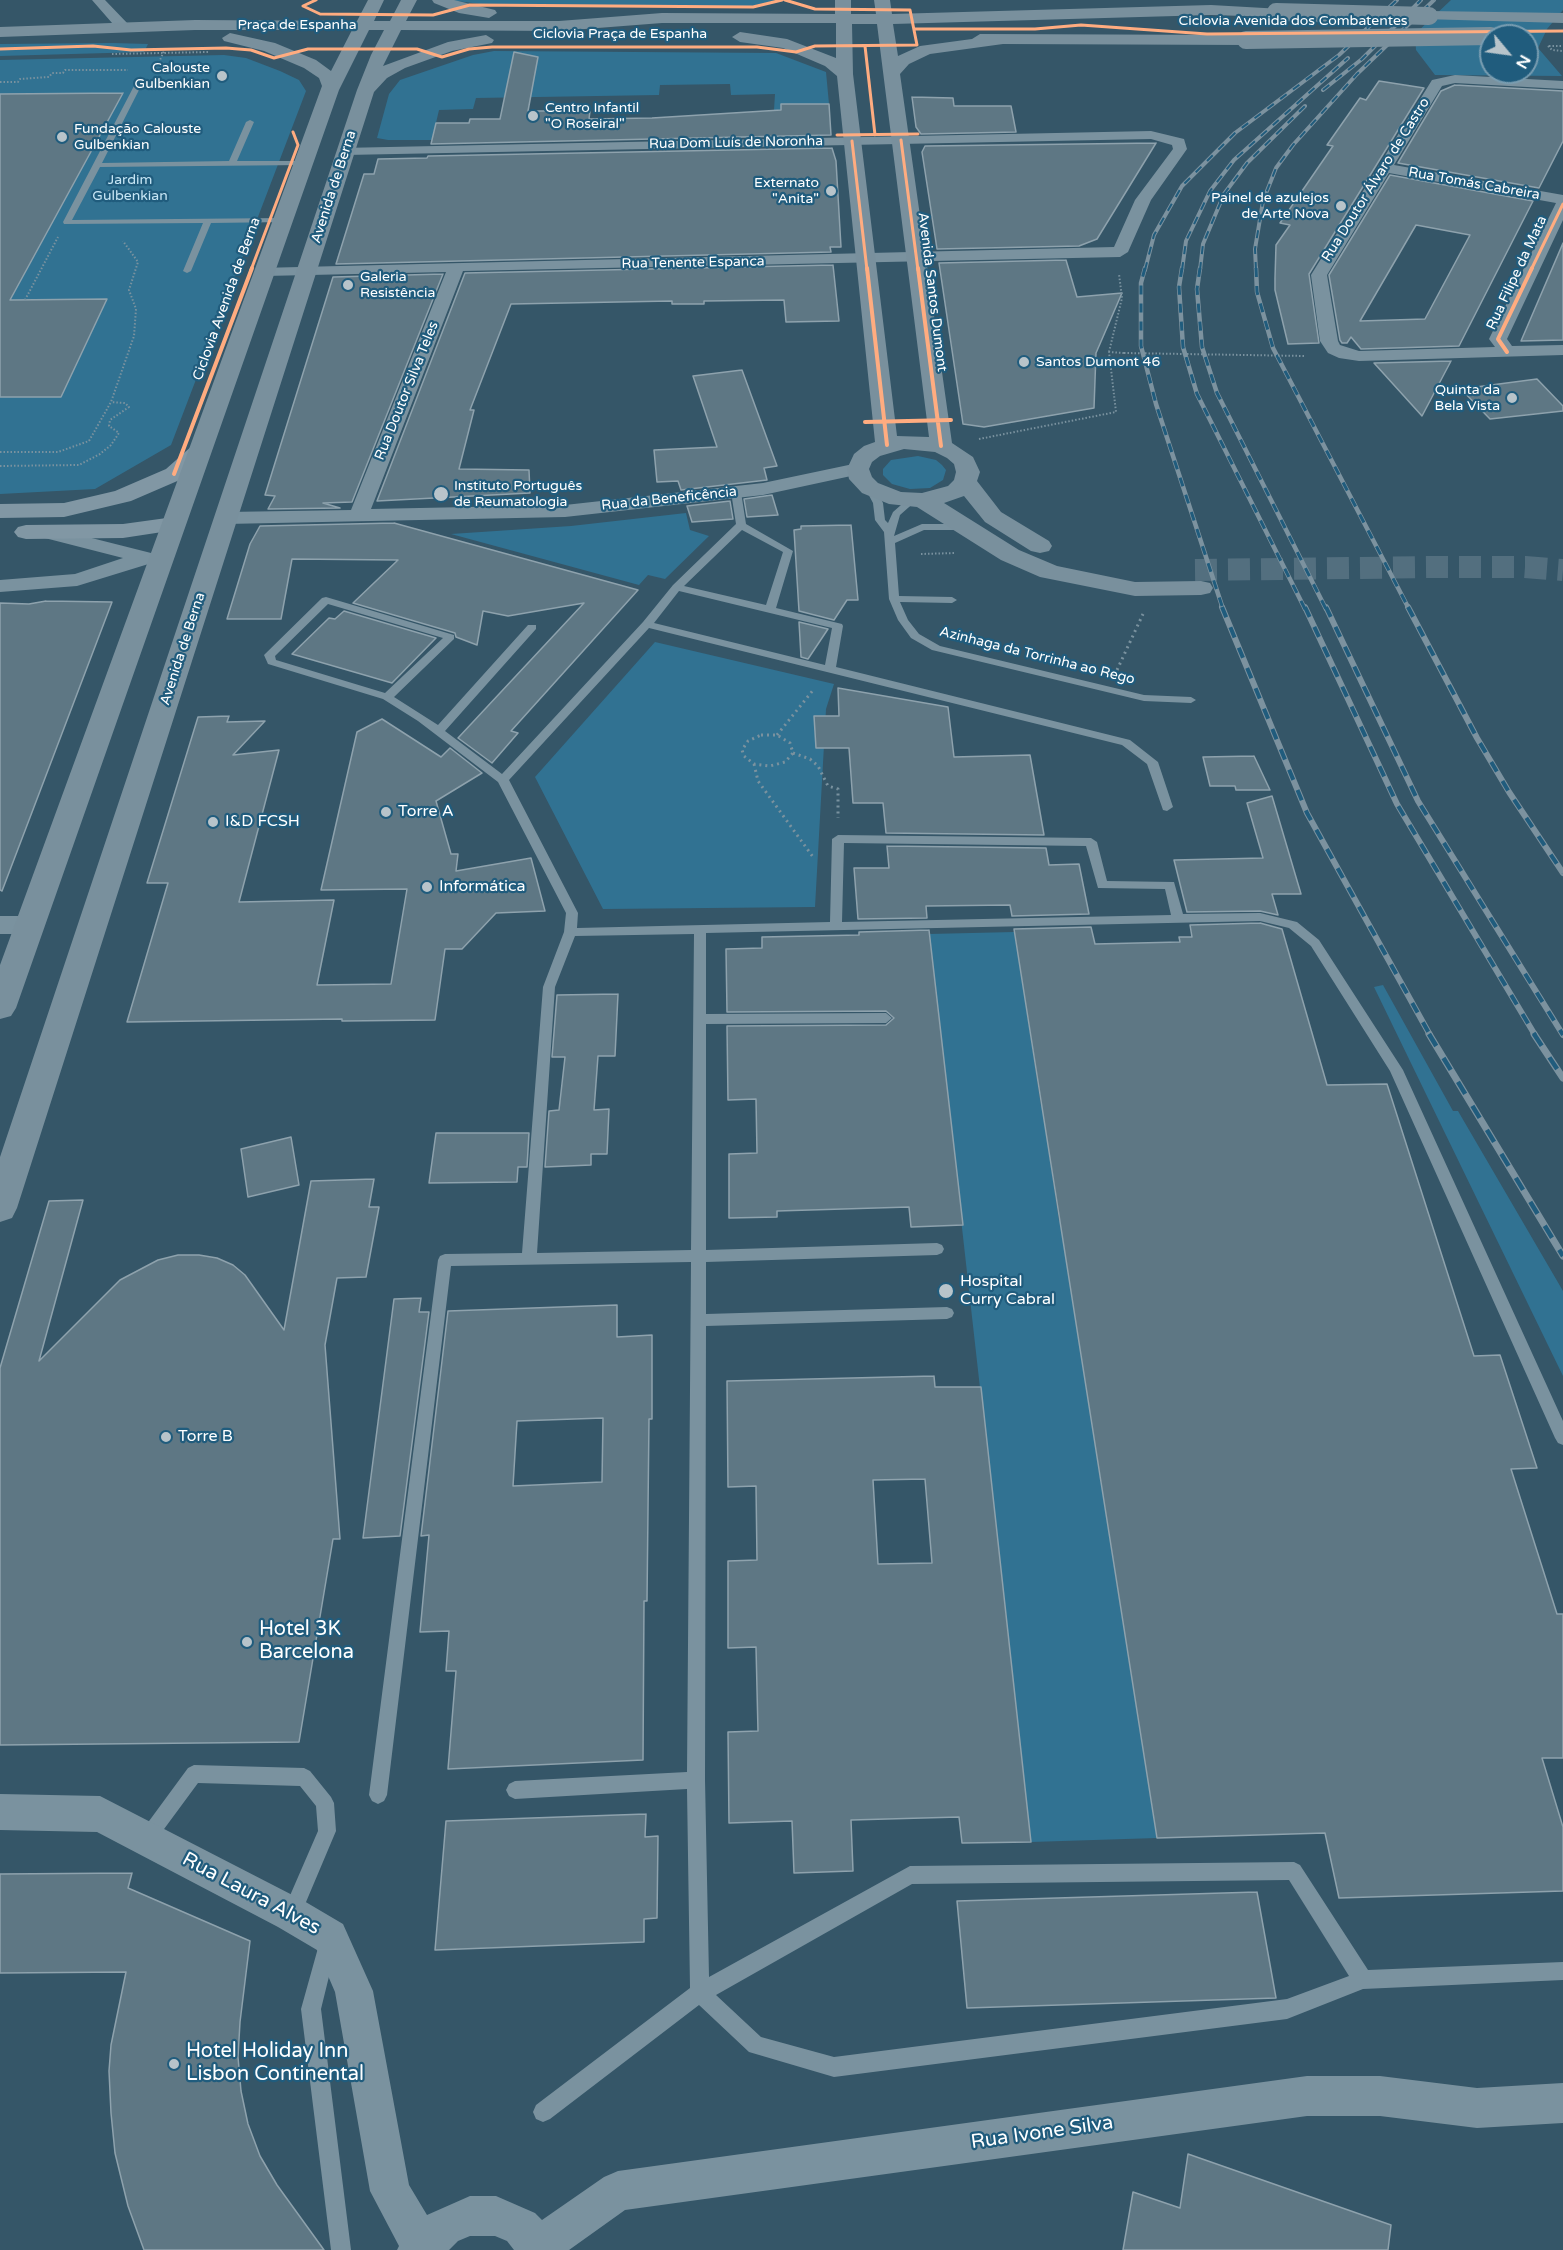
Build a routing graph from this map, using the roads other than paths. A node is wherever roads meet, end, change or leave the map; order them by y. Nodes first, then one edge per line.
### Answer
1 (98, 0) edge
2 (337, 0) edge
3 (376, 0) edge
4 (409, 0) edge
5 (440, 0) edge
6 (810, 0) edge
7 (843, 0) edge
8 (882, 0) edge
9 (910, 0) edge
10 (1514, 0) edge
11 (1211, 10) junction
12 (1429, 16) junction
13 (662, 18) junction
14 (728, 18) junction
15 (1563, 18) edge
16 (843, 19) junction
17 (884, 19) junction
18 (124, 28) junction
19 (361, 31) junction
20 (391, 32) junction
21 (1479, 36) edge
22 (1539, 36) edge
23 (1563, 36) edge
24 (5, 37) edge
25 (740, 37) junction
26 (844, 37) junction
27 (886, 38) junction
28 (508, 39) junction
29 (219, 40) junction
30 (999, 40) junction
31 (845, 74) junction
32 (892, 74) junction
33 (1563, 85) edge
34 (148, 86) dead end
35 (330, 90) junction
36 (366, 90) junction
37 (250, 122) dead end
38 (901, 140) junction
39 (852, 141) junction
40 (346, 151) junction
41 (232, 164) junction
42 (304, 164) junction
43 (97, 165) junction
44 (1385, 168) junction
45 (1563, 202) edge
46 (208, 220) junction
47 (283, 220) junction
48 (1546, 239) junction
49 (1563, 243) edge
50 (1120, 252) joint
51 (916, 258) junction
52 (864, 259) junction
53 (456, 268) junction
54 (307, 270) junction
55 (188, 271) dead end
56 (265, 271) junction
57 (1563, 350) edge
58 (1507, 352) junction
59 (887, 445) junction
60 (941, 446) junction
61 (201, 450) junction
62 (858, 469) junction
63 (965, 482) junction
64 (870, 489) junction
65 (736, 492) junction
66 (917, 500) junction
67 (0, 512) edge
68 (358, 514) junction
69 (200, 521) junction
70 (741, 525) junction
71 (963, 527) junction
72 (0, 531) edge
73 (44, 532) junction
74 (889, 537) junction
75 (152, 558) junction
76 (0, 586) edge
77 (677, 586) junction
78 (894, 599) junction
79 (952, 600) dead end
80 (770, 609) junction
81 (647, 624) junction
82 (532, 627) dead end
83 (830, 669) junction
84 (387, 697) junction
85 (1191, 700) dead end
86 (438, 732) junction
87 (503, 780) junction
88 (1167, 807) dead end
89 (1178, 918) junction
90 (0, 925) edge
91 (30, 925) junction
92 (836, 925) junction
93 (700, 930) junction
94 (570, 932) junction
95 (3, 989) edge
96 (886, 1018) dead end
97 (700, 1019) junction
98 (0, 1208) edge
99 (937, 1249) dead end
100 (698, 1256) junction
101 (529, 1259) junction
102 (947, 1313) dead end
103 (698, 1320) junction
104 (1563, 1438) edge
105 (696, 1780) junction
106 (515, 1790) dead end
107 (378, 1795) dead end
108 (0, 1812) edge
109 (147, 1839) junction
110 (291, 1914) junction
111 (330, 1937) junction
112 (1563, 1971) edge
113 (1363, 1980) junction
114 (700, 1993) junction
115 (1563, 2103) edge
116 (543, 2112) dead end
117 (419, 2248) edge
118 (540, 2248) edge
119 (341, 2250) edge

1 - 18 street
2 - 29 main road
3 - 19 main road, Praça de Espanha
4 - 20 main road
5 - 13 main road
6 - 14 main road
7 - 16 main road
8 - 17 main road
9 - 11 main road
10 - 12 main road
11 - 12 main road, bridge
11 - 17 main road, Praça de Espanha
12 - 15 main road
13 - 14 main road, Praça de Espanha
13 - 20 main road, Praça de Espanha
14 - 16 main road, Praça de Espanha
16 - 17 main road, Praça de Espanha
16 - 26 main road
17 - 27 main road
18 - 24 main road
18 - 29 main road
19 - 20 main road, Praça de Espanha
19 - 29 main road
19 - 35 main road, Praça de Espanha
20 - 28 main road, Praça de Espanha
20 - 36 main road
21 - 30 main road, bridge
22 - 23 main road
24 - 29 main road
25 - 26 main road, Praça de Espanha
25 - 28 main road, Praça de Espanha
25 - 31 main road, Praça de Espanha
26 - 27 main road, Praça de Espanha
26 - 31 main road
27 - 30 main road, Praça de Espanha
27 - 32 main road, Avenida Santos Dumont
28 - 36 main road
29 - 35 main road
30 - 32 main road
31 - 39 main road
32 - 38 main road, Avenida Santos Dumont
33 - 44 street, Rua Doutor Álvaro de Castro
34 - 43 lane
35 - 42 main road, Avenida de Berna
36 - 40 main road, Avenida de Berna
37 - 41 lane
38 - 39 street, Rua Dom Luís de Noronha
38 - 50 street, Rua Dom Luís de Noronha
38 - 51 main road, Avenida Santos Dumont
39 - 40 street, Rua Dom Luís de Noronha
39 - 52 main road
40 - 54 main road, Avenida de Berna
41 - 42 lane
41 - 43 lane
42 - 47 main road, Avenida de Berna
43 - 46 lane
44 - 45 street, Rua Tomás Cabreira
44 - 58 street, Rua Doutor Álvaro de Castro
45 - 48 street, Rua Filipe da Mata
46 - 47 lane
46 - 55 lane
47 - 56 main road, Avenida de Berna
48 - 49 street
48 - 58 street, Rua Filipe da Mata
50 - 51 street, Rua Tenente Espanca
51 - 52 street, Rua Tenente Espanca
51 - 60 main road, Avenida Santos Dumont
52 - 53 street, Rua Tenente Espanca
52 - 59 main road
53 - 54 street, Rua Tenente Espanca
53 - 68 street, Rua Doutor Silva Teles
54 - 56 street, Rua Tenente Espanca
54 - 69 main road, Avenida de Berna
56 - 61 main road, Avenida de Berna
57 - 58 street
59 - 60 main road
59 - 62 main road
60 - 63 main road
61 - 67 main road
61 - 69 main road, Avenida de Berna
62 - 64 main road
62 - 65 street, Rua da Beneficência
63 - 66 main road
63 - 71 main road
64 - 66 main road
64 - 74 lane, Azinhaga da Torrinha ao Rego
65 - 68 street, Rua da Beneficência
65 - 70 lane
66 - 71 main road
66 - 74 lane
68 - 69 street, Rua da Beneficência
69 - 73 main road
69 - 75 main road, Avenida de Berna
69 - 98 main road, Avenida de Berna
70 - 77 lane
70 - 80 lane
71 - 74 lane
72 - 73 main road
73 - 75 street
74 - 78 lane, Azinhaga da Torrinha ao Rego
75 - 76 street
75 - 91 main road, Avenida de Berna
77 - 80 lane
77 - 81 lane
78 - 79 lane
78 - 85 lane, Azinhaga da Torrinha ao Rego
80 - 83 lane
81 - 83 lane
81 - 87 lane
82 - 86 lane
83 - 88 lane
84 - 84 lane
84 - 86 lane
86 - 87 lane
87 - 94 lane
89 - 92 lane
89 - 92 lane
89 - 104 lane
90 - 91 street
91 - 95 main road, Avenida de Berna
92 - 93 lane
93 - 94 lane
93 - 97 lane
94 - 101 lane
96 - 97 lane
97 - 100 lane
99 - 100 lane
100 - 101 lane
100 - 103 lane
101 - 107 lane
102 - 103 lane
103 - 105 lane
105 - 106 lane
105 - 114 lane
108 - 109 street, Rua Laura Alves
109 - 110 street, Rua Laura Alves
109 - 110 lane
110 - 111 street, Rua Laura Alves
111 - 117 street, Rua Laura Alves
111 - 119 lane
112 - 113 lane
113 - 114 lane
113 - 114 lane
114 - 116 lane
115 - 118 street, Rua Ivone Silva
117 - 118 street

